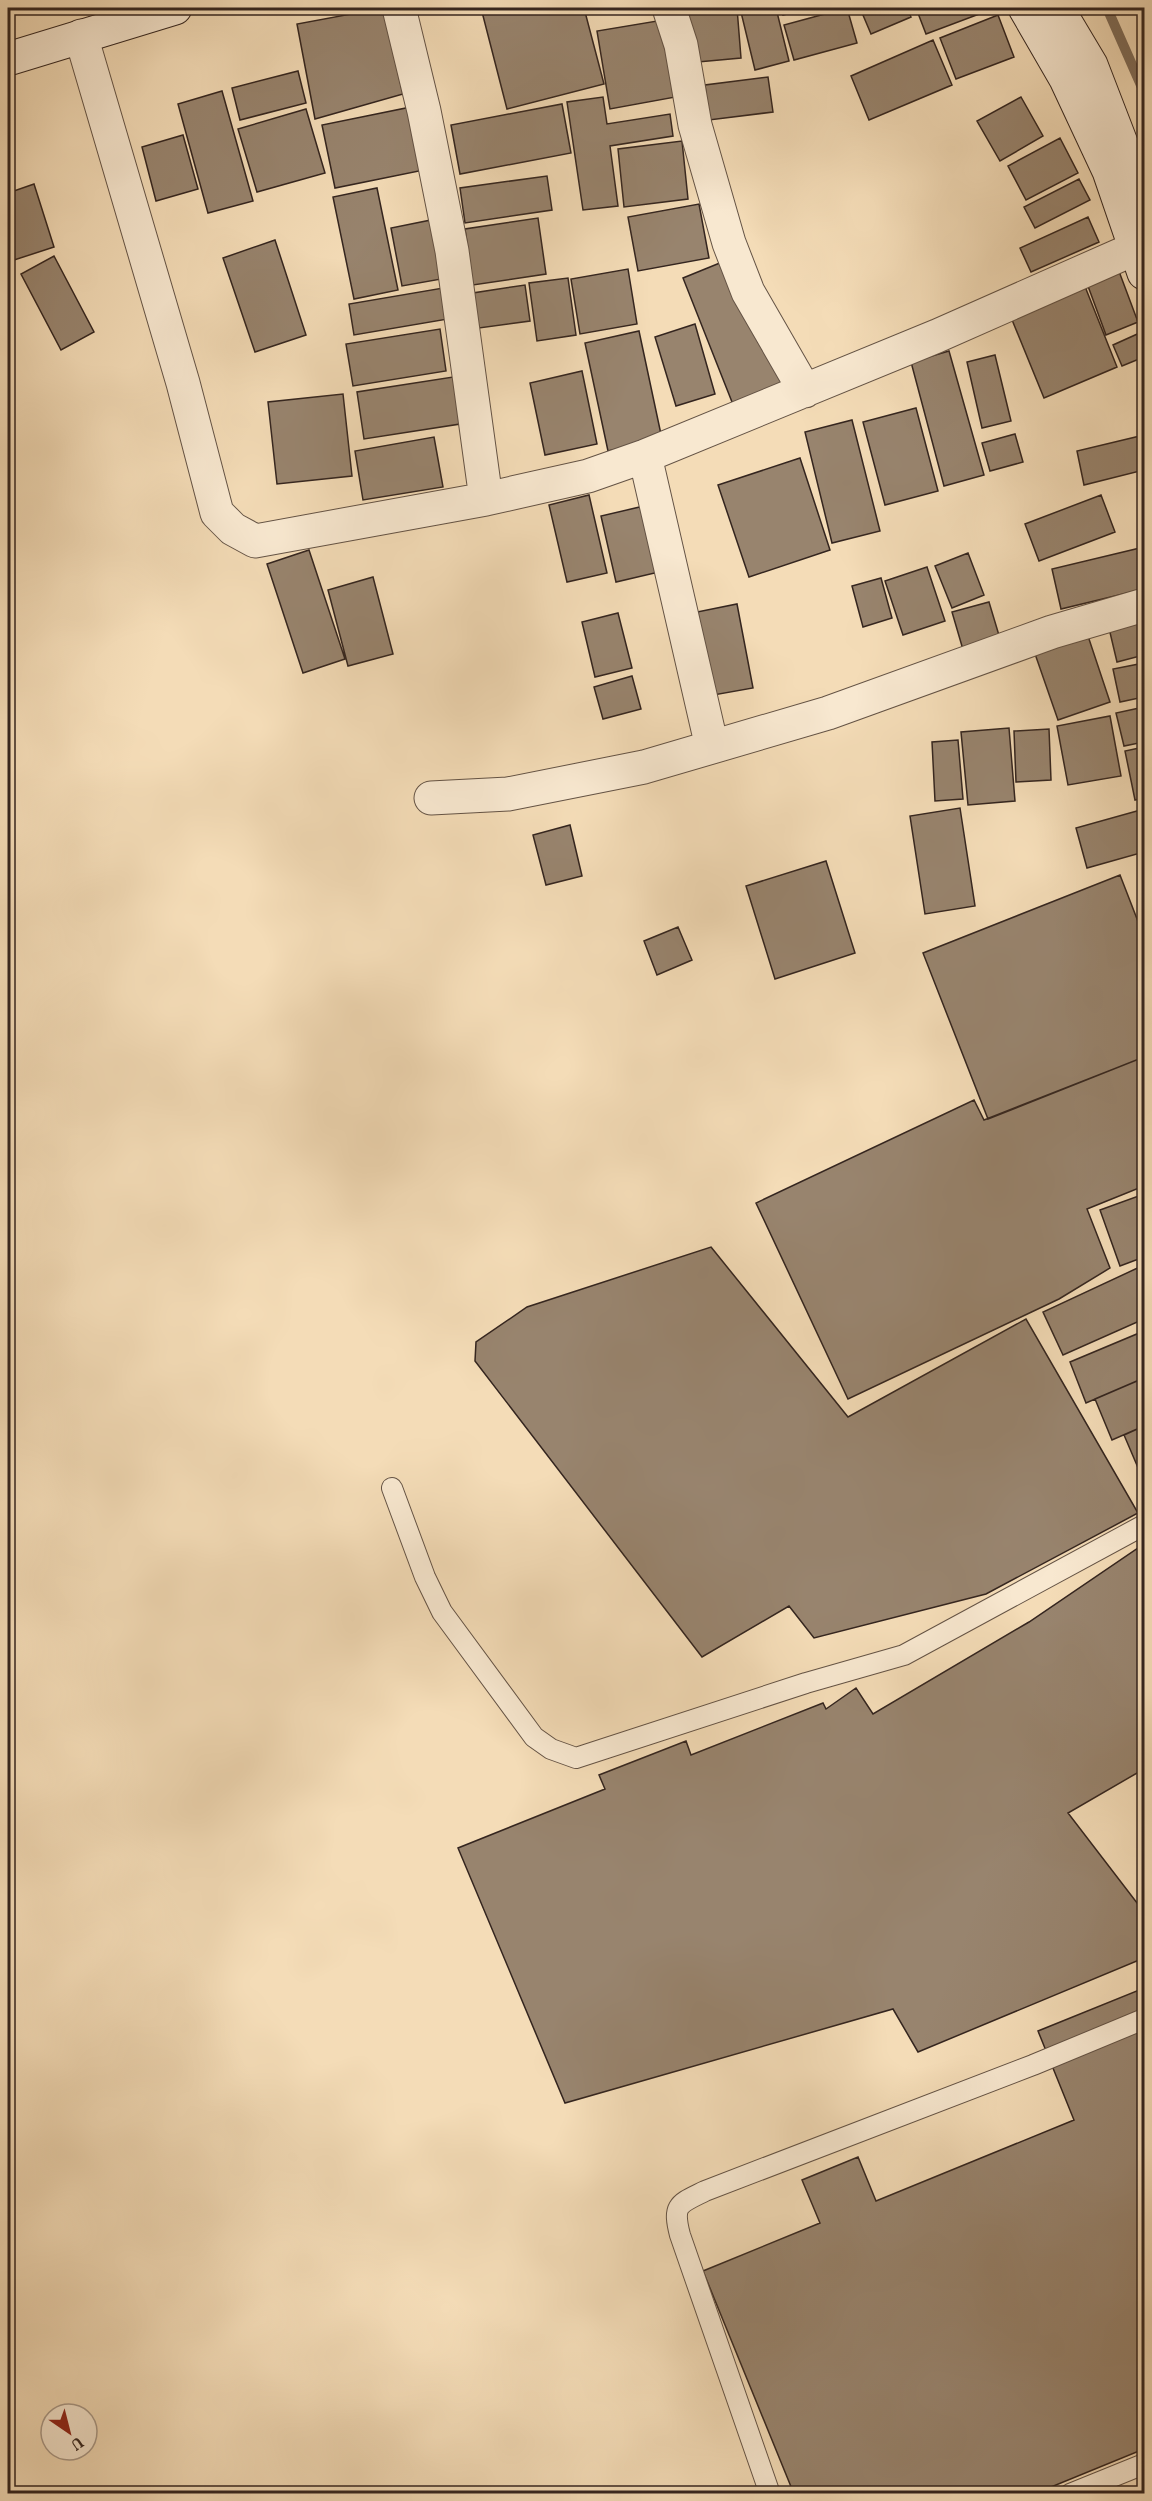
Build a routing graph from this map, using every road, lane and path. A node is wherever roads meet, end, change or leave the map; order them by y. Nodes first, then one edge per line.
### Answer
1 (175, 8) edge
2 (399, 8) edge
3 (669, 8) edge
4 (1025, 8) edge
5 (1057, 8) edge
6 (81, 36) junction
7 (8, 59) edge
8 (1127, 162) edge
9 (1144, 198) edge
10 (1140, 261) edge
11 (805, 391) junction
12 (645, 456) junction
13 (486, 499) junction
14 (1144, 605) edge
15 (712, 747) junction
16 (431, 798) dead end
17 (392, 1488) dead end
18 (1144, 1525) edge
19 (1144, 2019) edge
20 (1144, 2464) edge
21 (770, 2493) edge
22 (1070, 2493) edge

1 - 6 street
2 - 13 street
3 - 11 street
4 - 8 street
5 - 8 street
6 - 7 street
6 - 13 street
8 - 9 street
8 - 10 street
10 - 11 street
11 - 12 street
12 - 13 street
12 - 15 street
14 - 15 street
15 - 16 street
17 - 18 lane
19 - 21 lane
20 - 22 lane

